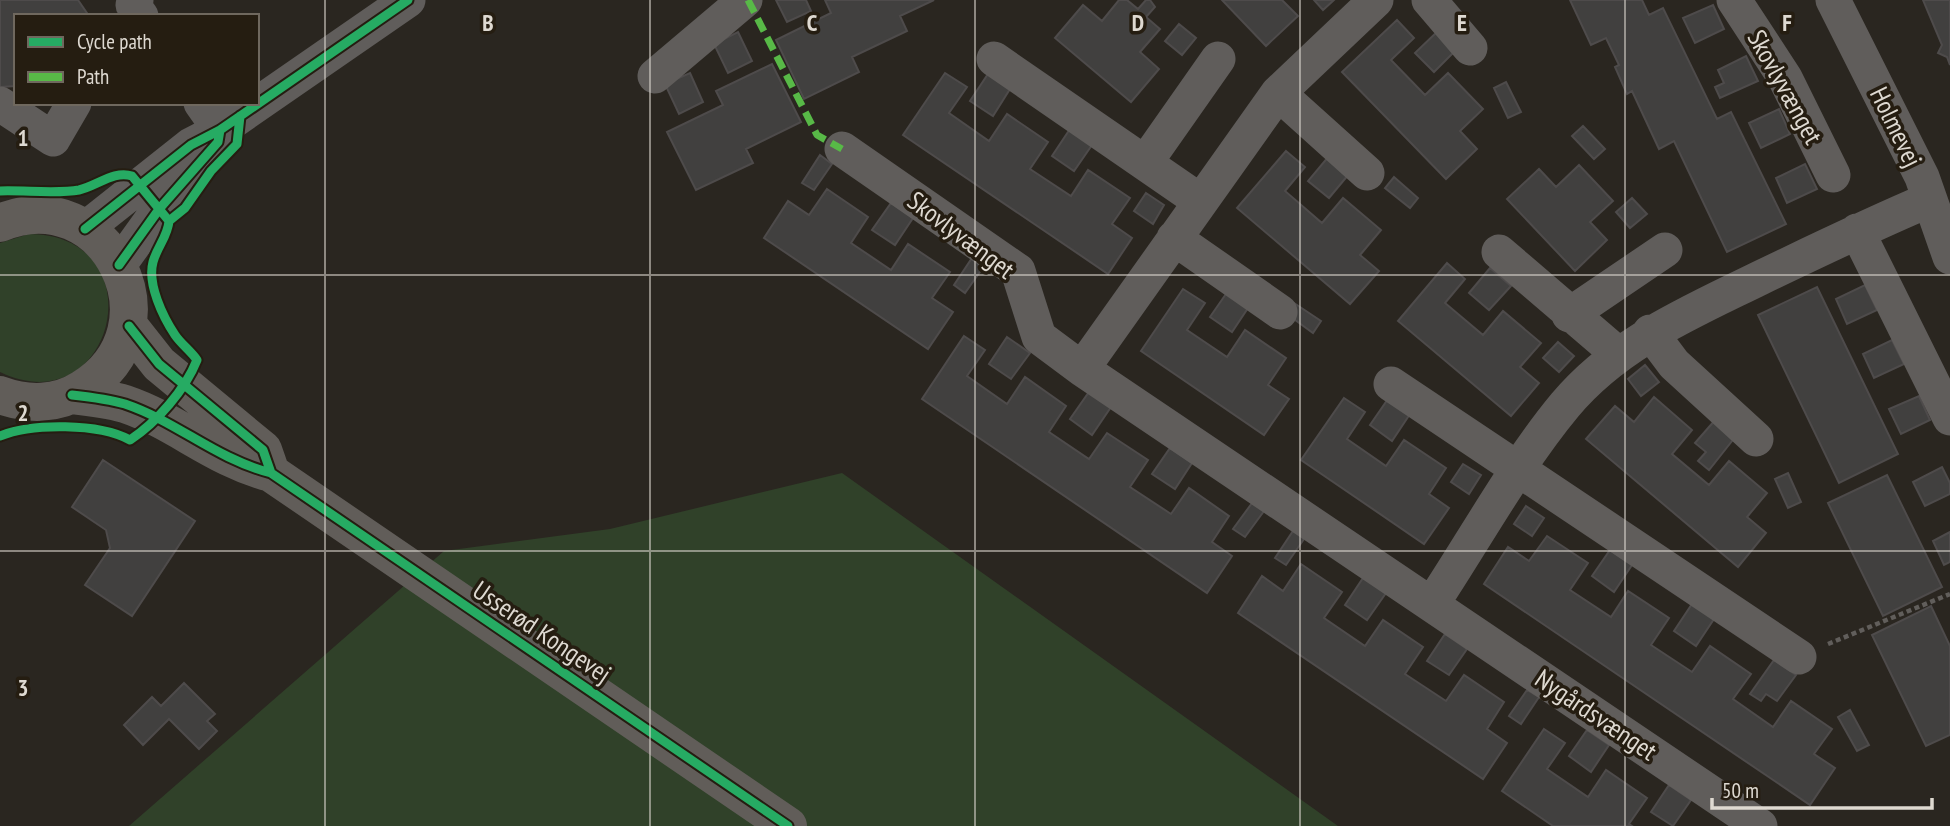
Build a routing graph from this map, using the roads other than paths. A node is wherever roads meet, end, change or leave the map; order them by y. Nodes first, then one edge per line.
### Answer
1 (408, 0) edge
2 (745, 0) edge
3 (1375, 0) edge
4 (1429, 0) edge
5 (1734, 0) edge
6 (1833, 0) edge
7 (1471, 48) dead end
8 (994, 58) dead end
9 (1218, 59) dead end
10 (655, 76) dead end
11 (259, 88) edge
12 (1278, 93) junction
13 (0, 104) edge
14 (73, 105) edge
15 (230, 105) edge
16 (210, 117) edge
17 (842, 149) dead end
18 (1145, 163) junction
19 (1367, 173) dead end
20 (1833, 175) dead end
21 (1934, 181) edge
22 (1200, 201) junction
23 (0, 223) edge
24 (85, 229) junction
25 (1857, 231) junction
26 (1174, 238) junction
27 (1665, 250) dead end
28 (1499, 252) dead end
29 (1950, 257) edge
30 (119, 265) junction
31 (1280, 312) dead end
32 (1569, 314) junction
33 (129, 326) junction
34 (1650, 332) junction
35 (1618, 355) junction
36 (1082, 369) junction
37 (1391, 384) dead end
38 (72, 395) junction
39 (0, 396) edge
40 (1950, 418) edge
41 (1756, 439) dead end
42 (1520, 470) junction
43 (271, 473) junction
44 (1301, 514) joint
45 (1432, 604) junction
46 (1799, 657) dead end
47 (788, 826) edge
48 (1760, 826) edge

1 - 11 street
2 - 10 street
3 - 12 street
4 - 7 street
5 - 20 street, Skovlyvænget
6 - 21 street, Holmevej
8 - 18 street
9 - 18 street
12 - 19 street
12 - 22 street
13 - 14 street
15 - 16 street
16 - 24 street
16 - 30 street
17 - 36 street, Skovlyvænget
18 - 22 street
21 - 25 street
21 - 29 street, Holmevej
22 - 26 street
23 - 24 main road
24 - 30 main road
25 - 34 street
25 - 40 street
26 - 31 street
26 - 36 street
27 - 32 street
28 - 32 street
30 - 33 main road
32 - 35 street
33 - 38 main road
33 - 43 main road, Usserød Kongevej
34 - 35 street
34 - 41 street
35 - 42 street
36 - 44 street, Skovlyvænget
37 - 42 street
38 - 39 main road
38 - 43 main road, Usserød Kongevej
42 - 45 street
42 - 46 street
43 - 47 main road, Usserød Kongevej
44 - 45 street, Nygårdsvænget
45 - 48 street, Nygårdsvænget

